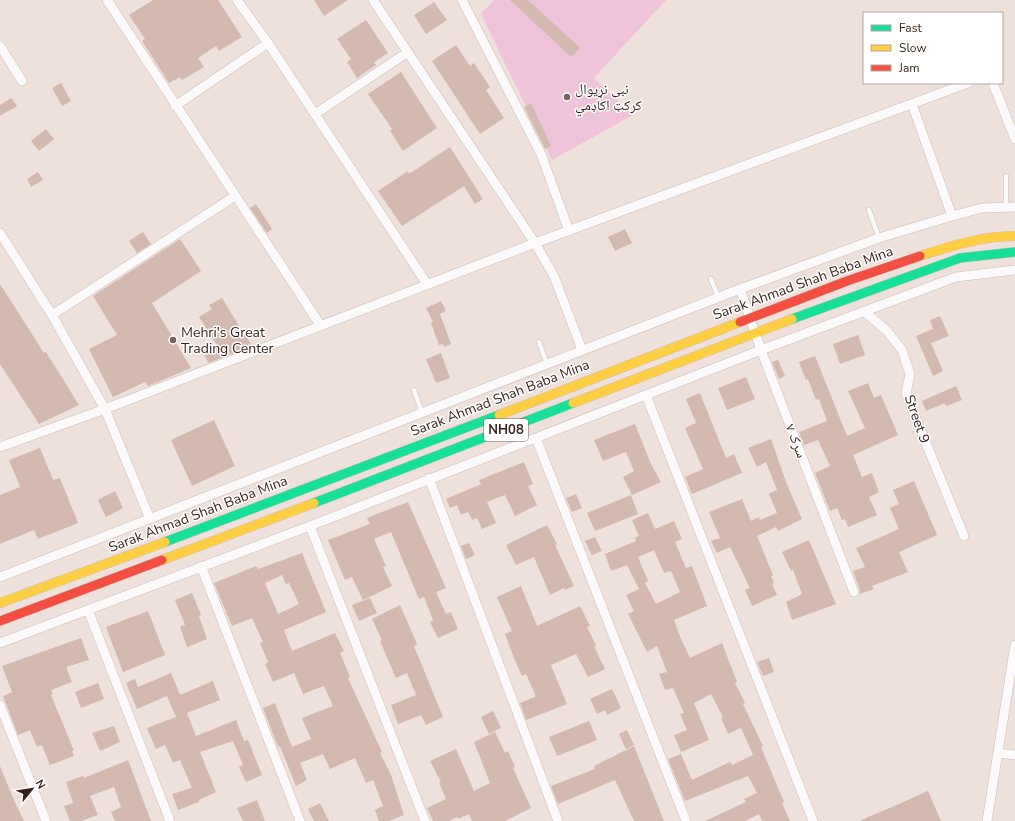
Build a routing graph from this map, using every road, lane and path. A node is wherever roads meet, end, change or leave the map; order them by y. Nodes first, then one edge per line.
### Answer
1 (107, 0) edge
2 (237, 0) edge
3 (373, 0) edge
4 (462, 0) edge
5 (268, 43) junction
6 (0, 46) edge
7 (408, 52) junction
8 (22, 81) dead end
9 (965, 84) edge
10 (993, 84) edge
11 (912, 104) junction
12 (175, 106) junction
13 (315, 114) junction
14 (1015, 139) edge
15 (1006, 176) dead end
16 (235, 196) junction
17 (1010, 207) edge
18 (869, 210) dead end
19 (952, 216) junction
20 (570, 231) junction
21 (0, 232) edge
22 (1015, 236) edge
23 (879, 238) junction
24 (535, 243) junction
25 (1015, 252) edge
26 (1015, 270) edge
27 (711, 279) dead end
28 (427, 284) junction
29 (740, 289) junction
30 (718, 297) junction
31 (865, 312) junction
32 (52, 315) junction
33 (749, 318) junction
34 (321, 326) junction
35 (754, 333) junction
36 (539, 342) dead end
37 (582, 350) junction
38 (761, 350) junction
39 (547, 364) junction
40 (414, 390) dead end
41 (646, 395) junction
42 (105, 409) junction
43 (422, 413) junction
44 (536, 438) junction
45 (0, 447) edge
46 (429, 478) junction
47 (150, 519) junction
48 (310, 526) junction
49 (964, 536) dead end
50 (201, 566) junction
51 (0, 577) edge
52 (854, 592) dead end
53 (0, 603) edge
54 (88, 610) junction
55 (0, 621) edge
56 (0, 643) edge
57 (1015, 645) edge
58 (0, 705) edge
59 (998, 752) junction
60 (1015, 755) edge
61 (46, 821) edge
62 (170, 821) edge
63 (300, 821) edge
64 (425, 821) edge
65 (558, 821) edge
66 (686, 821) edge
67 (813, 821) edge
68 (987, 821) edge

1 - 12 street
2 - 5 street
3 - 7 street
4 - 20 street
5 - 12 street
5 - 13 street
6 - 8 street
7 - 13 street
7 - 24 street
9 - 11 street
10 - 14 street
11 - 19 street
11 - 20 street
12 - 16 street
13 - 28 street
15 - 17 lane
16 - 32 street
16 - 34 street
17 - 19 street
18 - 23 lane
19 - 23 street
20 - 24 street
21 - 32 street
22 - 33 highway, Sarak Ahmad Shah Baba Mina / NH08
23 - 29 street
24 - 28 street
24 - 37 street
25 - 35 highway, NH08
26 - 31 street
27 - 30 lane
28 - 34 street
29 - 30 street
29 - 33 street, سرک ۷
30 - 37 street
31 - 38 street
31 - 49 street, Street 9
32 - 42 street
33 - 35 street, سرک ۷
33 - 53 highway, Sarak Ahmad Shah Baba Mina / NH08
34 - 42 street
35 - 38 street, سرک ۷
35 - 55 highway, NH08
36 - 39 lane
37 - 39 street
38 - 41 street
38 - 52 street, سرک ۷
39 - 43 street
40 - 43 lane
41 - 44 street
41 - 67 street
42 - 45 street
42 - 47 street
43 - 47 street
44 - 46 street
44 - 66 street
46 - 48 street
46 - 65 street
47 - 51 street
48 - 50 street
48 - 64 street
50 - 54 street
50 - 63 street
54 - 56 street
54 - 62 street
57 - 59 street
58 - 61 street
59 - 60 street
59 - 68 street

